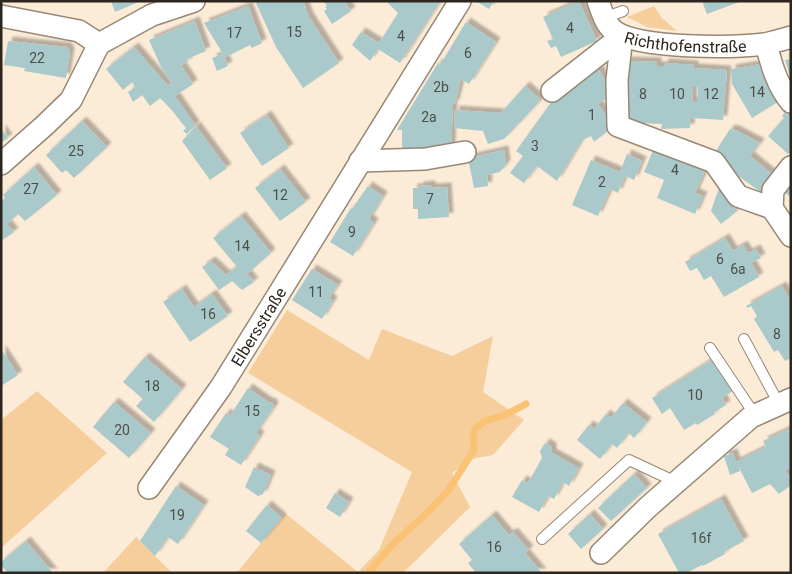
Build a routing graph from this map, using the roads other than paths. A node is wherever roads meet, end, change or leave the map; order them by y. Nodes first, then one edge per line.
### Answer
1 (194, 1) edge
2 (460, 1) edge
3 (608, 10) edge
4 (1, 16) edge
5 (622, 36) junction
6 (791, 37) edge
7 (99, 44) junction
8 (766, 44) junction
9 (552, 91) dead end
10 (791, 102) edge
11 (465, 152) dead end
12 (360, 161) junction
13 (1, 164) edge
14 (791, 168) edge
15 (772, 208) junction
16 (791, 236) edge
17 (744, 339) dead end
18 (710, 348) dead end
19 (785, 402) edge
20 (755, 415) junction
21 (676, 482) junction
22 (149, 488) dead end
23 (542, 539) dead end
24 (601, 553) dead end

1 - 7 street
2 - 12 street, Elbersstraße
3 - 5 street, Richthofenstraße
4 - 7 street
5 - 8 street, Richthofenstraße
5 - 9 street
5 - 15 street
6 - 8 street, Richthofenstraße
7 - 13 street
8 - 10 street
11 - 12 street
12 - 22 street, Elbersstraße
14 - 15 street
15 - 16 street
17 - 19 lane
18 - 20 lane
19 - 20 street
20 - 21 street
21 - 23 lane
21 - 24 street

